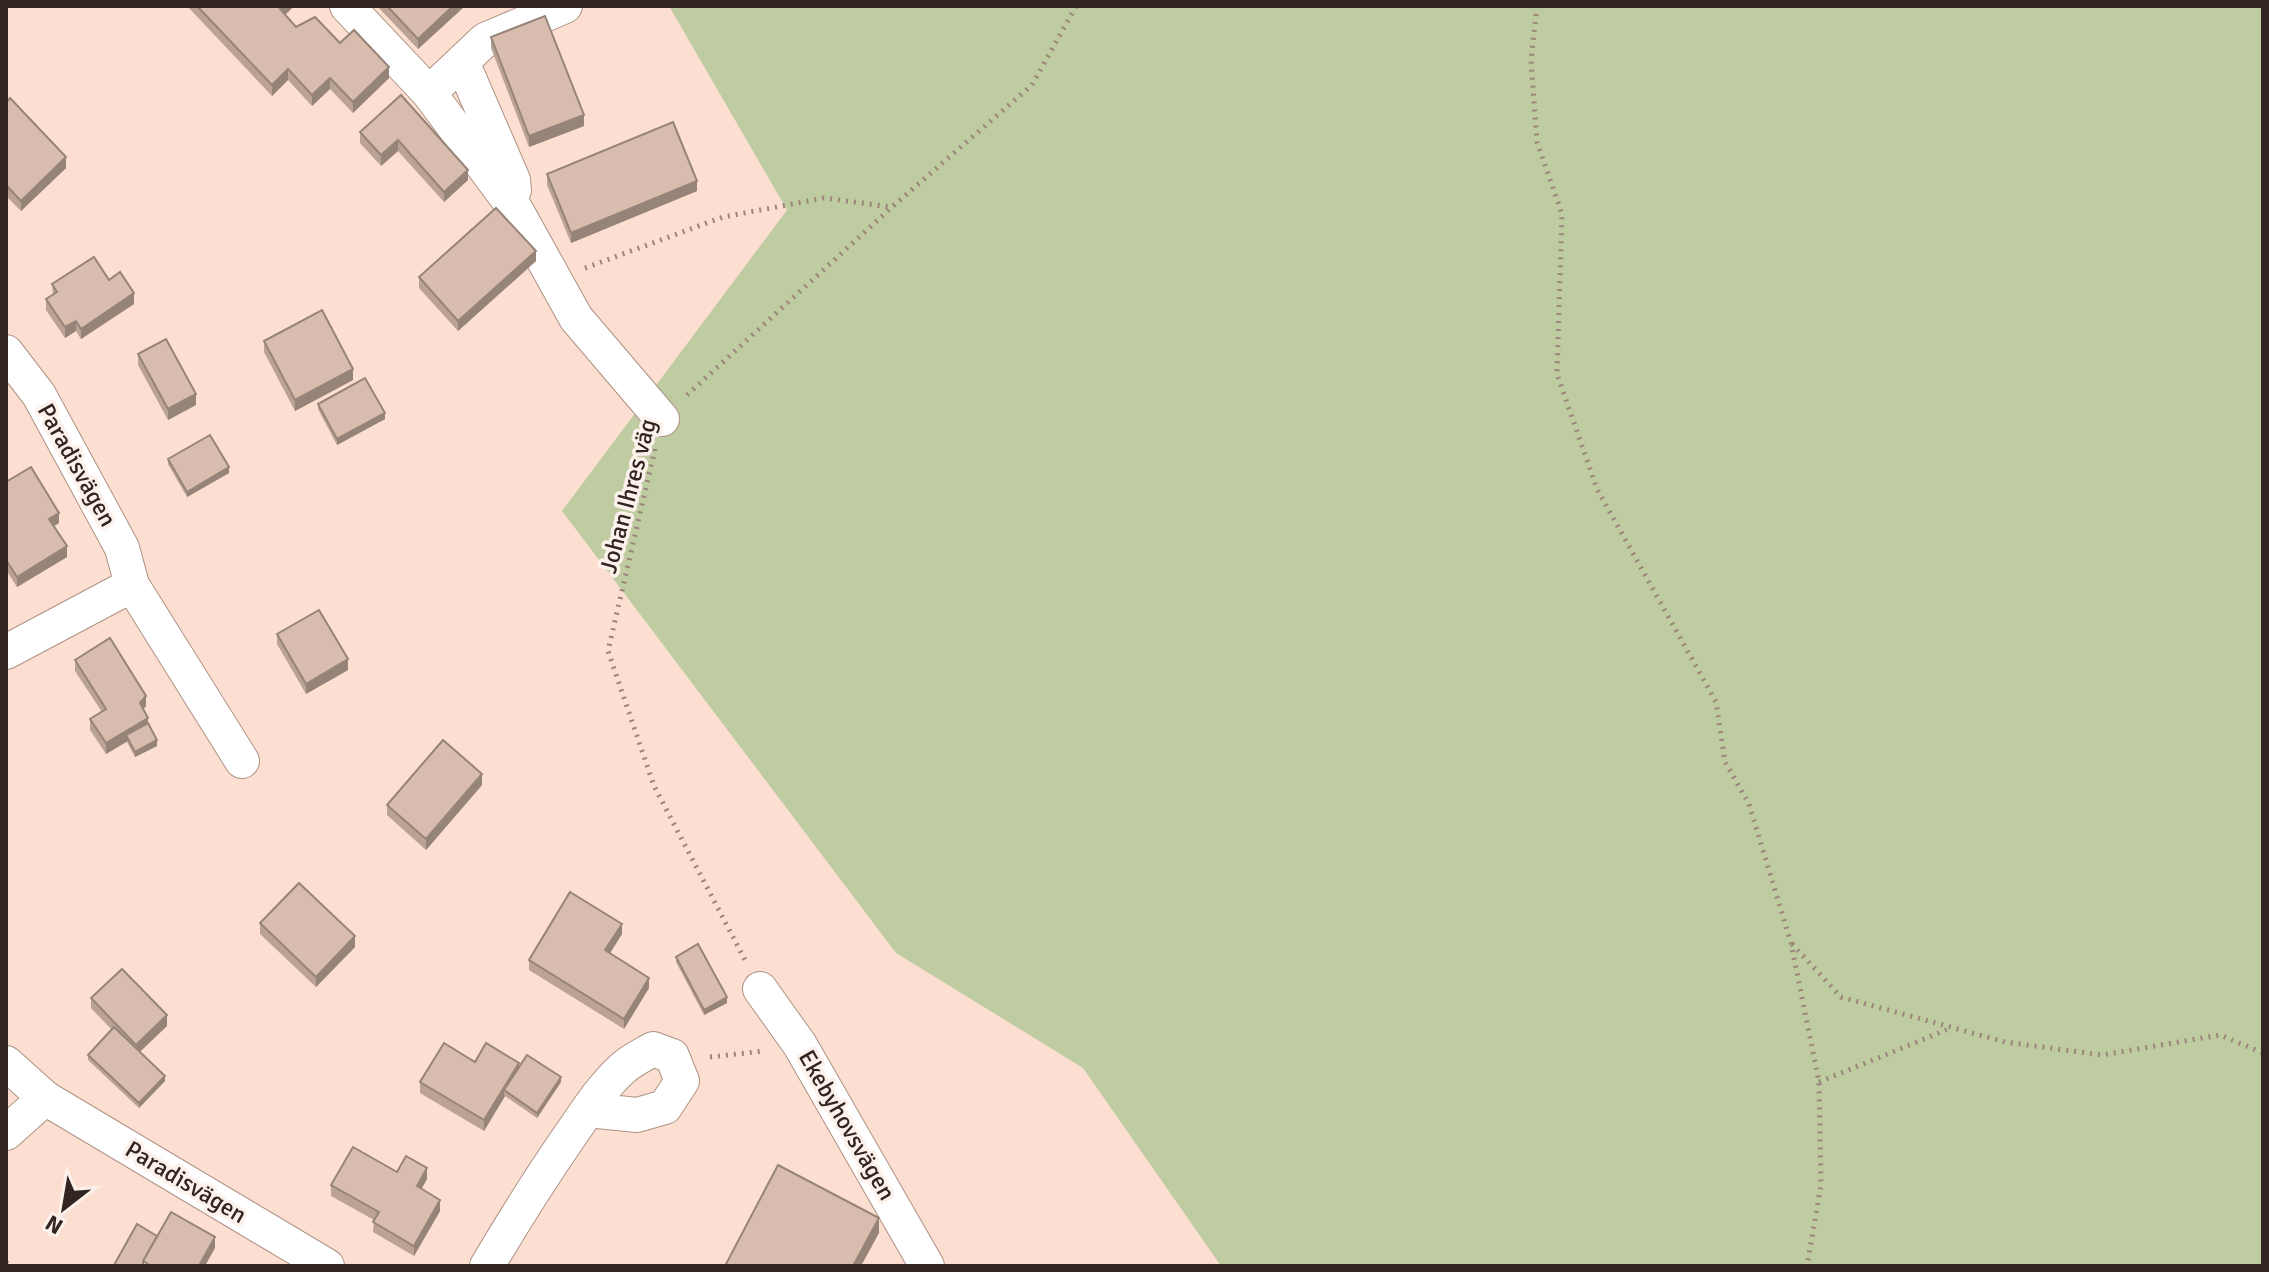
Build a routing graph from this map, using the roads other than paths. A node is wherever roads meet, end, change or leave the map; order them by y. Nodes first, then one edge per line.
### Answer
1 (347, 6) edge
2 (565, 6) edge
3 (462, 62) junction
4 (429, 93) junction
5 (516, 210) junction
6 (6, 352) edge
7 (662, 419) road end
8 (132, 585) junction
9 (6, 652) edge
10 (242, 761) dead end
11 (760, 989) road end
12 (6, 1063) edge
13 (45, 1098) junction
14 (588, 1110) junction
15 (6, 1133) edge
16 (327, 1266) edge
17 (487, 1266) edge
18 (927, 1266) edge

1 - 4 street
2 - 3 street
3 - 4 street
3 - 5 street
4 - 5 street
5 - 7 street
6 - 8 street, Paradisvägen
8 - 9 street
8 - 10 street, Paradisvägen
11 - 18 street, Ekebyhovsvägen
12 - 13 street, Paradisvägen
13 - 15 street
13 - 16 street, Paradisvägen
14 - 14 street
14 - 17 street

